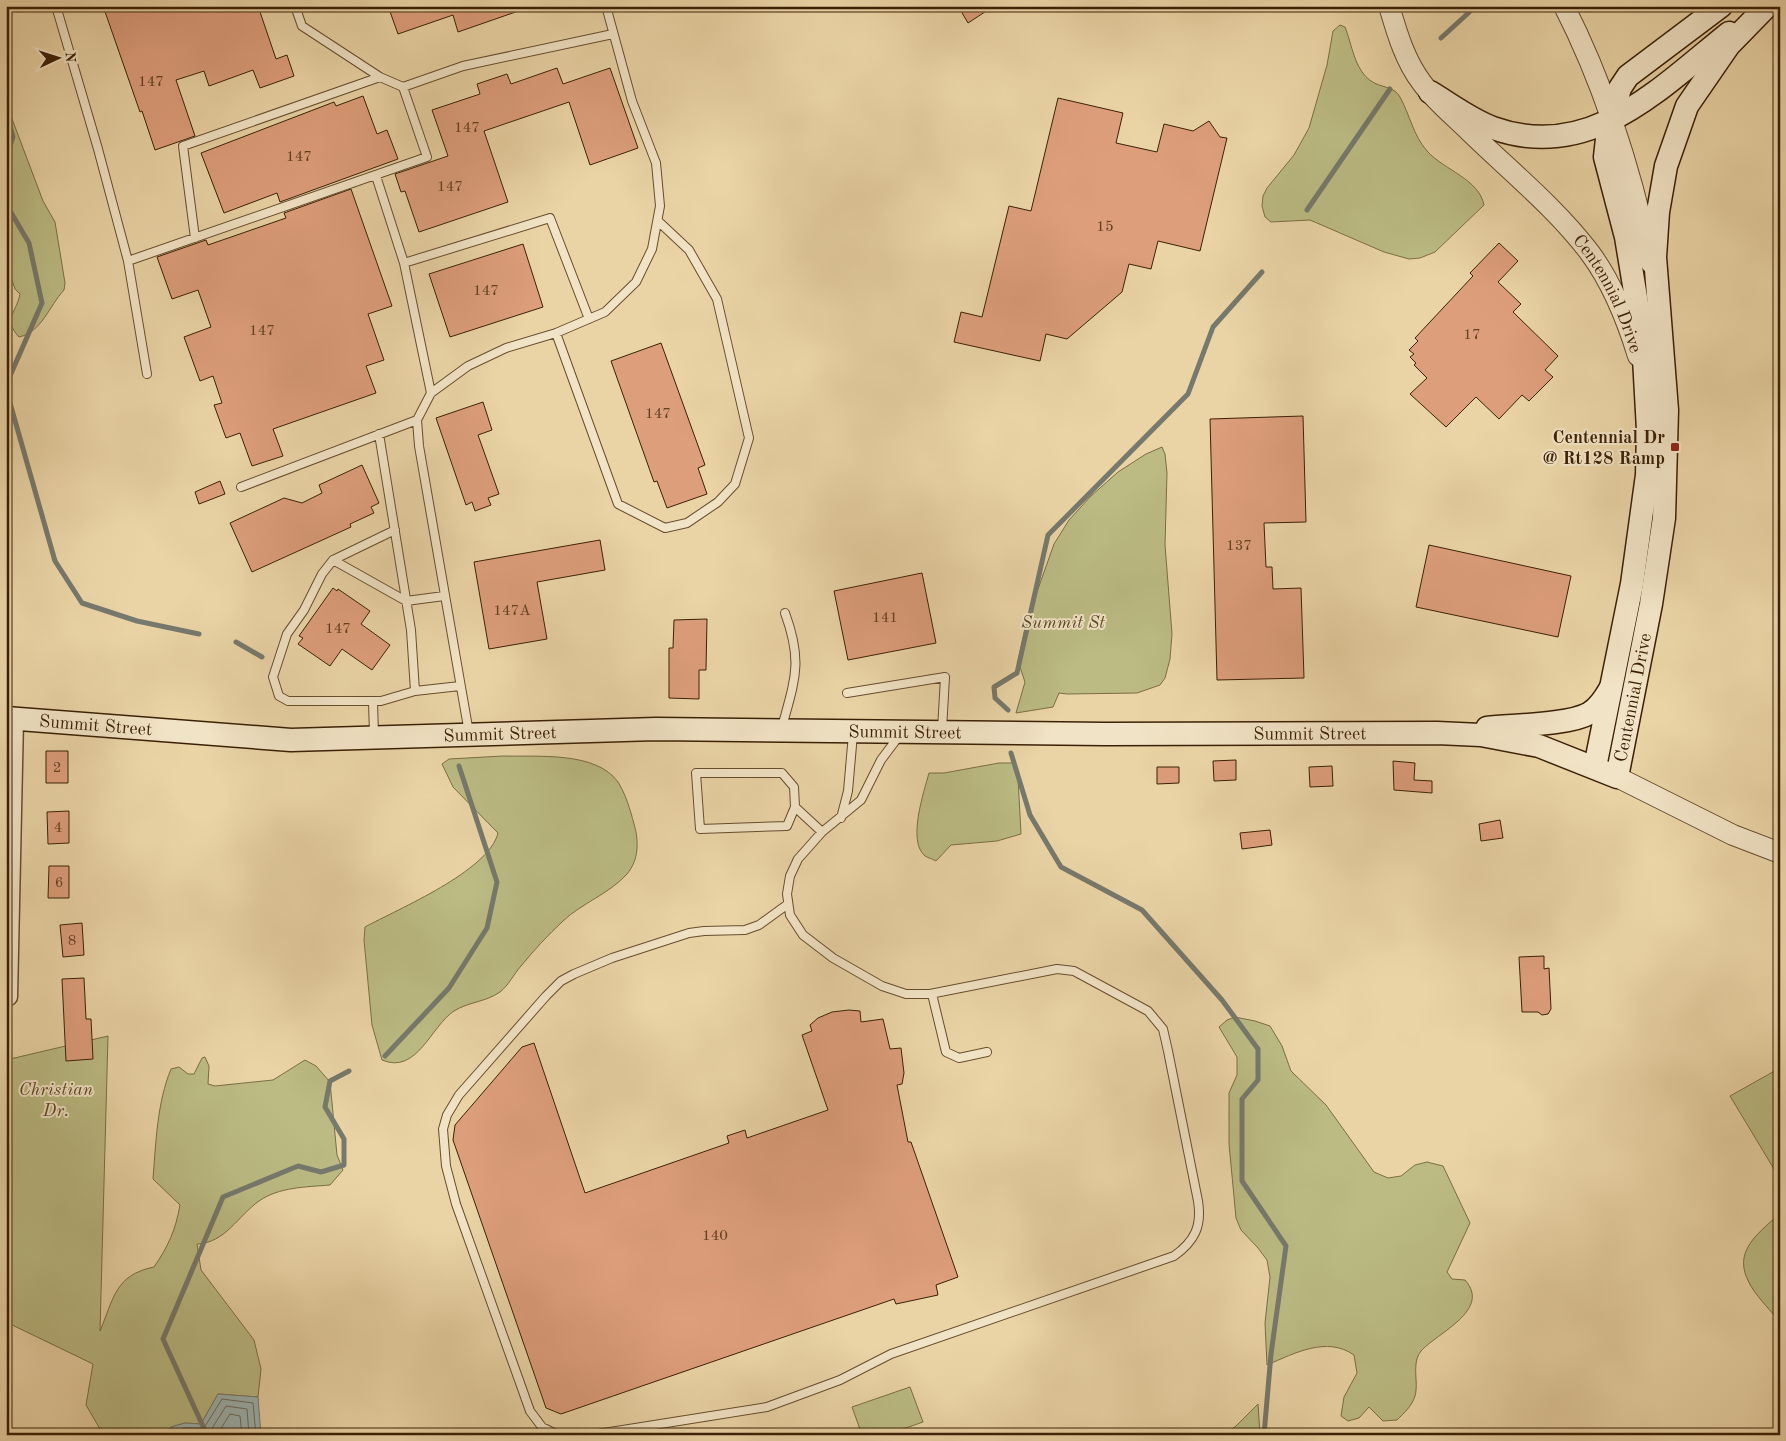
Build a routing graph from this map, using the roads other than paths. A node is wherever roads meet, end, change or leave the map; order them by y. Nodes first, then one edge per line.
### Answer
1 (56, 6) edge
2 (295, 6) edge
3 (606, 6) edge
4 (1389, 6) edge
5 (1564, 6) edge
6 (1721, 6) edge
7 (1763, 6) edge
8 (1767, 6) edge
9 (613, 34) junction
10 (380, 77) junction
11 (403, 87) junction
12 (1430, 92) junction
13 (1613, 120) junction
14 (376, 176) junction
15 (658, 221) junction
16 (195, 238) junction
17 (128, 261) junction
18 (404, 263) junction
19 (1656, 290) junction
20 (589, 319) junction
21 (556, 333) junction
22 (147, 374) dead end
23 (1646, 388) junction
24 (431, 393) junction
25 (417, 420) junction
26 (379, 434) junction
27 (241, 487) dead end
28 (395, 530) junction
29 (333, 560) junction
30 (444, 596) junction
31 (406, 601) junction
32 (785, 613) dead end
33 (460, 686) junction
34 (1612, 686) junction
35 (415, 691) junction
36 (847, 693) dead end
37 (373, 701) junction
38 (11, 719) edge
39 (782, 730) junction
40 (853, 730) junction
41 (903, 731) junction
42 (942, 732) junction
43 (1437, 733) junction
44 (469, 736) junction
45 (374, 739) junction
46 (1595, 767) junction
47 (1617, 776) junction
48 (795, 807) junction
49 (841, 818) junction
50 (822, 832) junction
51 (1780, 853) edge
52 (788, 904) junction
53 (932, 994) junction
54 (9, 997) dead end
55 (986, 1052) dead end
56 (558, 1435) edge
57 (591, 1435) edge

1 - 17 lane
2 - 10 lane
3 - 9 lane
4 - 12 street, Centennial Drive
5 - 13 street, Centennial Drive
6 - 13 main road
7 - 13 main road
8 - 19 main road
9 - 11 lane
9 - 15 lane
10 - 11 lane
10 - 16 lane
11 - 14 lane
12 - 13 main road
12 - 23 street, Centennial Drive
13 - 19 street, Centennial Drive
13 - 23 main road
14 - 16 lane
14 - 18 lane
15 - 20 lane
15 - 21 lane
16 - 17 lane
17 - 22 lane
18 - 20 lane
18 - 24 lane
19 - 47 main road, Centennial Drive
20 - 21 lane
21 - 24 lane
23 - 34 main road, Centennial Drive
24 - 25 lane
25 - 26 lane
25 - 30 lane
26 - 27 lane
26 - 28 lane
28 - 29 lane
28 - 31 lane
29 - 31 lane
29 - 37 lane
30 - 31 lane
30 - 33 lane
31 - 35 lane
32 - 39 lane
33 - 35 lane
33 - 44 lane
34 - 43 main road
34 - 46 main road, Centennial Drive
35 - 37 lane
36 - 42 lane
37 - 45 lane
38 - 45 main road, Summit Street
38 - 54 street
39 - 40 main road, Summit Street
39 - 44 main road, Summit Street
40 - 41 main road, Summit Street
40 - 49 lane
41 - 42 main road, Summit Street
41 - 49 lane
42 - 43 main road, Summit Street
43 - 46 main road, Summit Street
44 - 45 main road, Summit Street
46 - 47 main road, Summit Street
47 - 51 street, Summit Street
48 - 48 lane
48 - 50 lane
49 - 50 lane
50 - 52 lane
52 - 53 lane
52 - 56 lane
53 - 55 lane
53 - 57 lane

